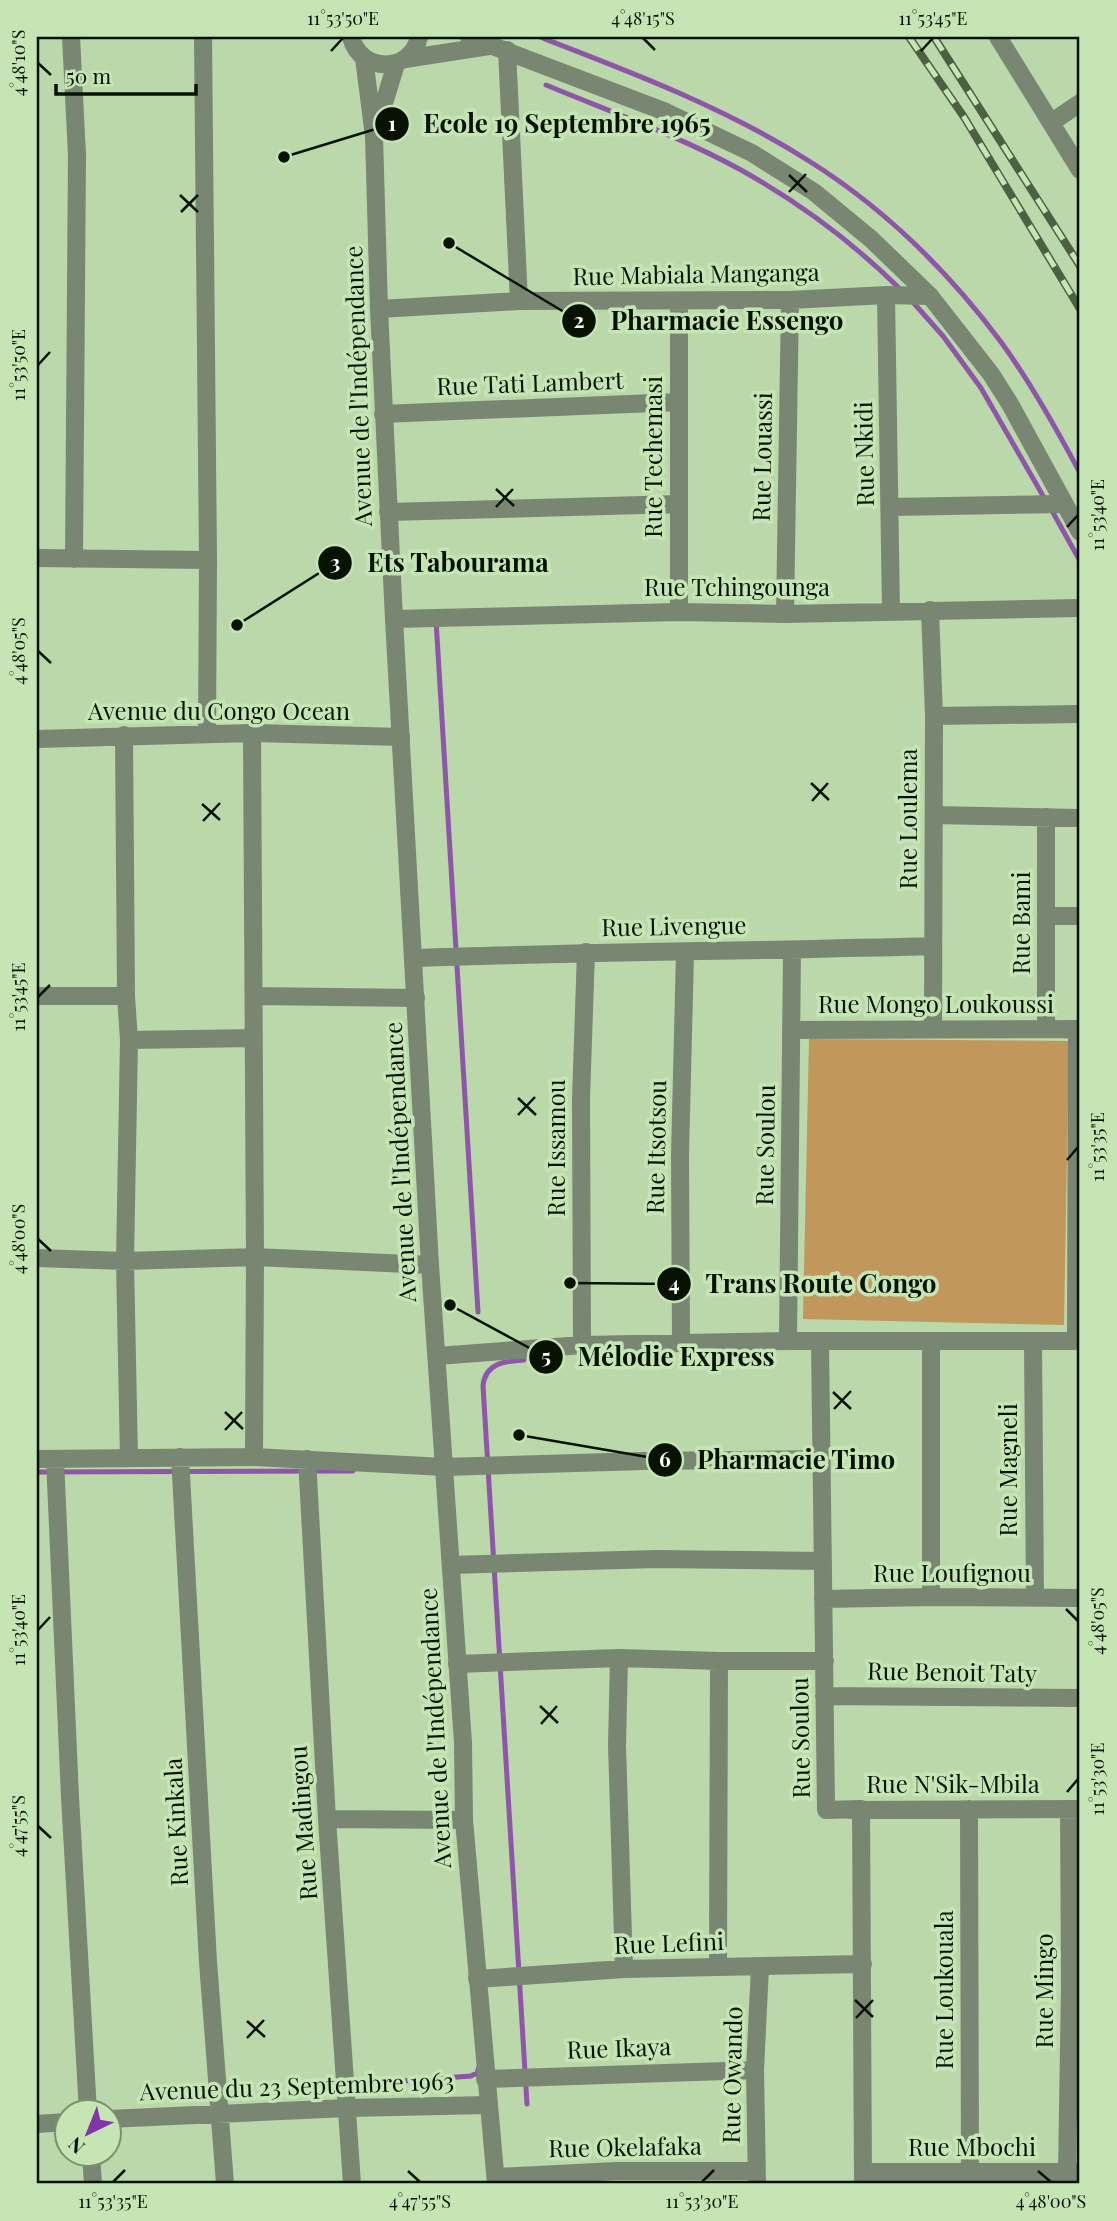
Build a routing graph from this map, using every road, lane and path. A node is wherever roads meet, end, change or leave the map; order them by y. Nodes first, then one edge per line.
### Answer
1 (71, 37) edge
2 (203, 37) edge
3 (419, 37) edge
4 (469, 37) edge
5 (998, 37) edge
6 (347, 38) edge
7 (498, 48) junction
8 (364, 58) junction
9 (401, 61) junction
10 (1080, 103) edge
11 (1052, 122) junction
12 (374, 136) junction
13 (1080, 170) edge
14 (887, 295) junction
15 (930, 296) junction
16 (790, 300) junction
17 (519, 301) junction
18 (679, 301) junction
19 (379, 309) junction
20 (679, 402) junction
21 (383, 414) junction
22 (679, 504) junction
23 (1064, 504) junction
24 (891, 507) junction
25 (388, 512) junction
26 (1080, 532) edge
27 (37, 558) edge
28 (74, 559) junction
29 (208, 560) junction
30 (1080, 608) edge
31 (930, 610) junction
32 (891, 611) junction
33 (679, 612) junction
34 (785, 614) junction
35 (394, 619) junction
36 (1080, 714) edge
37 (934, 716) junction
38 (207, 733) junction
39 (252, 733) junction
40 (124, 735) junction
41 (401, 737) junction
42 (37, 739) edge
43 (934, 816) junction
44 (1046, 817) junction
45 (1080, 818) edge
46 (1048, 916) junction
47 (1080, 916) edge
48 (933, 946) junction
49 (792, 950) junction
50 (586, 953) junction
51 (685, 953) junction
52 (414, 958) junction
53 (37, 996) edge
54 (126, 996) junction
55 (254, 996) junction
56 (416, 998) junction
57 (1046, 1028) junction
58 (933, 1029) junction
59 (1079, 1029) edge
60 (792, 1030) junction
61 (254, 1038) junction
62 (129, 1040) junction
63 (1079, 1132) edge
64 (1078, 1232) edge
65 (255, 1257) junction
66 (37, 1258) edge
67 (125, 1261) junction
68 (430, 1265) junction
69 (788, 1341) junction
70 (820, 1341) junction
71 (1033, 1341) junction
72 (1078, 1341) edge
73 (681, 1342) junction
74 (932, 1342) junction
75 (582, 1345) junction
76 (437, 1356) junction
77 (180, 1457) junction
78 (254, 1457) junction
79 (129, 1458) junction
80 (37, 1459) edge
81 (55, 1459) junction
82 (307, 1459) junction
83 (822, 1459) junction
84 (444, 1467) junction
85 (823, 1561) junction
86 (451, 1565) junction
87 (931, 1597) junction
88 (1035, 1598) junction
89 (1080, 1598) edge
90 (823, 1599) junction
91 (619, 1658) junction
92 (719, 1661) junction
93 (825, 1661) junction
94 (457, 1664) junction
95 (824, 1696) junction
96 (1080, 1698) edge
97 (969, 1808) junction
98 (1074, 1809) edge
99 (825, 1810) junction
100 (327, 1819) junction
101 (464, 1820) junction
102 (863, 1964) junction
103 (719, 1967) junction
104 (760, 1967) junction
105 (624, 1969) junction
106 (477, 1979) junction
107 (755, 2070) junction
108 (485, 2079) junction
109 (87, 2098) edge
110 (488, 2105) junction
111 (348, 2108) junction
112 (220, 2114) junction
113 (122, 2118) edge
114 (970, 2172) junction
115 (1073, 2172) edge
116 (756, 2178) edge
117 (863, 2178) edge
118 (496, 2180) edge
119 (225, 2184) edge
120 (352, 2184) edge

1 - 28 street
2 - 29 street
3 - 9 street, Avenue de l'Indépendance
4 - 7 street
5 - 11 street
6 - 8 street
7 - 9 street
7 - 15 street
7 - 17 street
8 - 9 street
8 - 12 street, Avenue de l'Indépendance
9 - 12 street, Avenue de l'Indépendance
10 - 11 street
11 - 13 street
12 - 19 street, Avenue de l'Indépendance
14 - 15 street, Rue Mabiala Manganga
14 - 16 street, Rue Mabiala Manganga
14 - 24 street, Rue Nkidi
15 - 23 street
16 - 18 street, Rue Mabiala Manganga
16 - 34 street, Rue Louassi
17 - 18 street, Rue Mabiala Manganga
17 - 19 street, Rue Mabiala Manganga
18 - 20 street, Rue Techemasi
19 - 21 street, Avenue de l'Indépendance
20 - 21 street, Rue Tati Lambert
20 - 22 street, Rue Techemasi
21 - 25 street, Avenue de l'Indépendance
22 - 25 street
22 - 33 street, Rue Techemasi
23 - 24 street
23 - 26 street
24 - 32 street, Rue Nkidi
25 - 35 street, Avenue de l'Indépendance
27 - 28 street
28 - 29 street
29 - 38 street
30 - 31 street, Rue Tchingounga
31 - 32 street, Rue Tchingounga
31 - 37 street, Rue Loulema
32 - 34 street, Rue Tchingounga
33 - 34 street, Rue Tchingounga
33 - 35 street, Rue Tchingounga
35 - 41 street, Avenue de l'Indépendance
36 - 37 street
37 - 43 street, Rue Loulema
38 - 39 street, Avenue du Congo Ocean
38 - 40 street, Avenue du Congo Ocean
39 - 41 street, Avenue du Congo Ocean
39 - 55 street
40 - 42 street, Avenue du Congo Ocean
40 - 54 street
41 - 52 street, Avenue de l'Indépendance
43 - 44 street
43 - 48 street, Rue Loulema
44 - 45 street
44 - 46 street, Rue Bami
46 - 47 street
46 - 57 street, Rue Bami
48 - 49 street, Rue Livengue
48 - 58 street, Rue Loulema
49 - 51 street, Rue Livengue
49 - 60 street, Rue Soulou
50 - 51 street, Rue Livengue
50 - 52 street, Rue Livengue
50 - 75 street, Rue Issamou
51 - 73 street, Rue Itsotsou
52 - 56 street, Avenue de l'Indépendance
53 - 54 street
54 - 62 street
55 - 56 street
55 - 61 street
56 - 68 street, Avenue de l'Indépendance
57 - 58 street, Rue Mongo Loukoussi
57 - 59 street, Rue Mongo Loukoussi
58 - 60 street, Rue Mongo Loukoussi
59 - 63 street
60 - 69 street, Rue Soulou
61 - 62 street
61 - 65 street
62 - 67 street
63 - 64 street
64 - 72 street
65 - 67 street
65 - 68 street
65 - 78 street
66 - 67 street
67 - 79 street
68 - 76 street, Avenue de l'Indépendance
69 - 70 street
69 - 73 street
70 - 74 street
70 - 83 street, Rue Soulou
71 - 72 street
71 - 74 street
71 - 88 street, Rue Magneli
73 - 75 street
74 - 87 street
75 - 76 street
76 - 84 street, Avenue de l'Indépendance
77 - 78 street
77 - 79 street
77 - 112 street, Rue Kinkala
78 - 82 street
79 - 81 street
80 - 81 street
81 - 109 street
82 - 84 street
82 - 100 street, Rue Madingou
83 - 84 street
83 - 85 street, Rue Soulou
84 - 86 street, Avenue de l'Indépendance
85 - 86 street
85 - 90 street, Rue Soulou
86 - 94 street, Avenue de l'Indépendance
87 - 88 street, Rue Loufignou
87 - 90 street, Rue Loufignou
88 - 89 street, Rue Loufignou
90 - 93 street, Rue Soulou
91 - 92 street
91 - 94 street
91 - 105 street
92 - 93 street
92 - 103 street
93 - 95 street, Rue Soulou
94 - 101 street, Avenue de l'Indépendance
95 - 96 street, Rue Benoit Taty
95 - 99 street, Rue Soulou
97 - 98 street, Rue N'Sik-Mbila
97 - 99 street, Rue N'Sik-Mbila
97 - 114 street, Rue Loukouala
98 - 115 street, Rue Mingo
99 - 102 street, Rue Soulou
100 - 101 street
100 - 111 street, Rue Madingou
101 - 106 street, Avenue de l'Indépendance
102 - 104 street, Rue Lefini
102 - 117 street, Rue Soulou
103 - 104 street, Rue Lefini
103 - 105 street, Rue Lefini
104 - 107 street, Rue Owando
105 - 106 street, Rue Lefini
106 - 108 street, Avenue de l'Indépendance
107 - 108 street, Rue Ikaya
107 - 116 street, Rue Owando
108 - 110 street, Avenue de l'Indépendance
110 - 111 street, Avenue du 23 Septembre 1963
110 - 118 street, Avenue de l'Indépendance
111 - 112 street, Avenue du 23 Septembre 1963
111 - 120 street, Rue Madingou
112 - 113 street, Avenue du 23 Septembre 1963
112 - 119 street, Rue Kinkala
114 - 115 street, Rue Mbochi
114 - 117 street, Rue Mbochi
116 - 118 street, Rue Okelafaka

